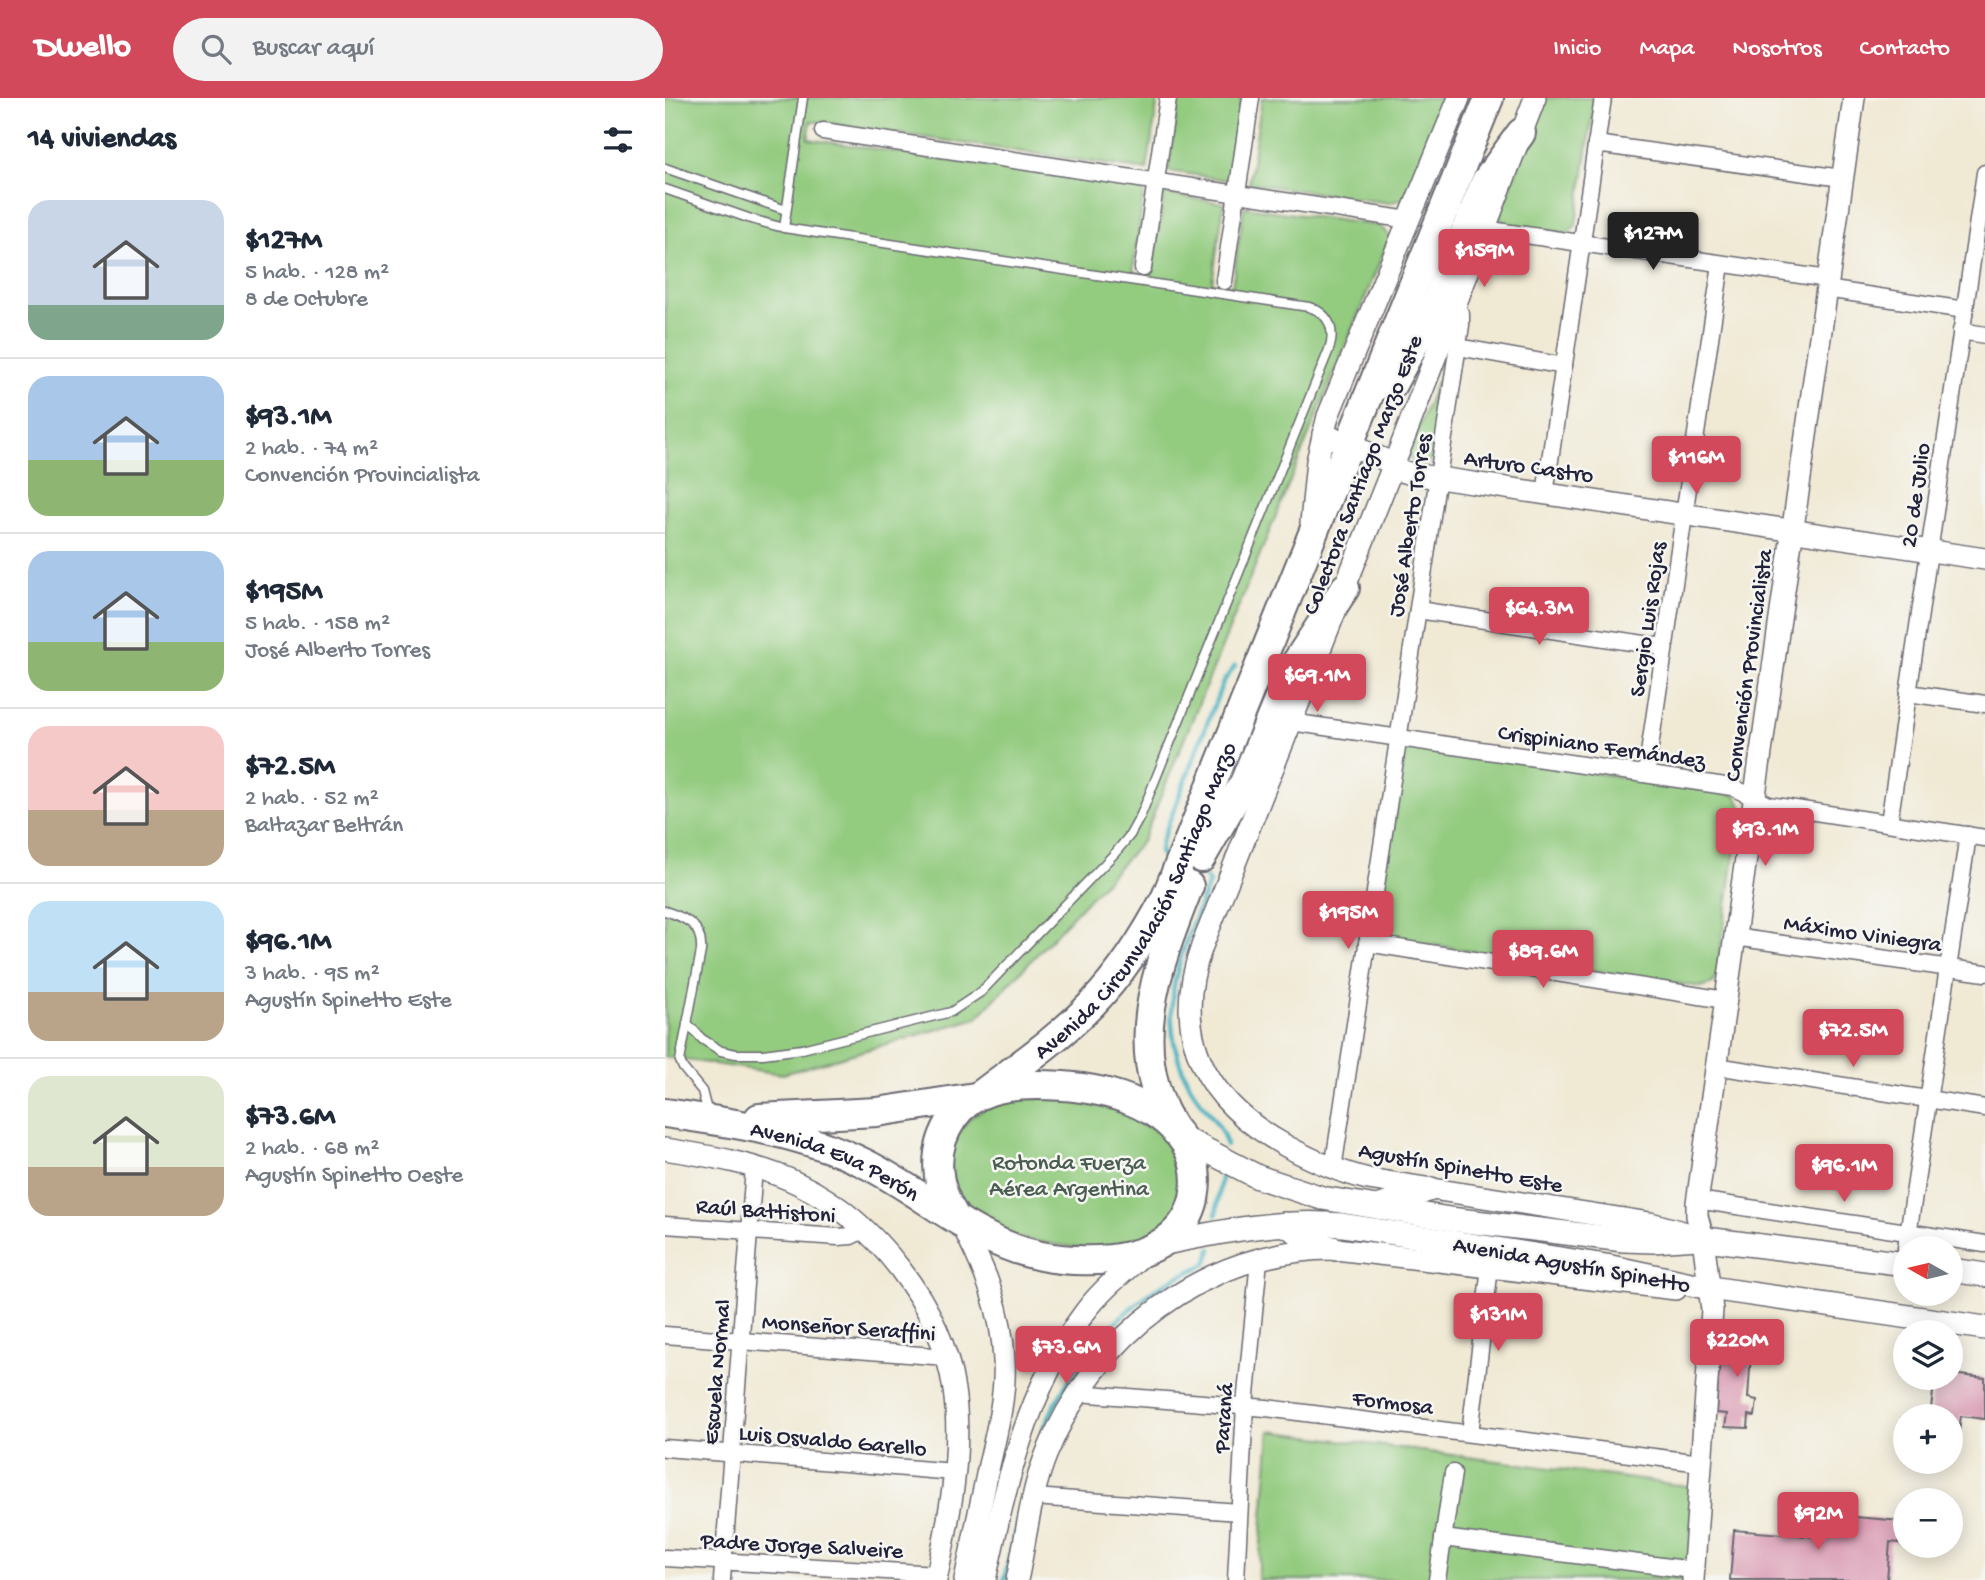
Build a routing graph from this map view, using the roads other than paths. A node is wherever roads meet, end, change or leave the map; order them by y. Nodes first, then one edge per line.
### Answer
1 (803, 98) edge
2 (1168, 98) edge
3 (1251, 98) edge
4 (1459, 98) edge
5 (1468, 98) edge
6 (1489, 98) edge
7 (1507, 98) edge
8 (1535, 98) edge
9 (1603, 98) edge
10 (1854, 98) edge
11 (823, 131) dead end
12 (1521, 133) junction
13 (1596, 144) junction
14 (665, 167) edge
15 (1985, 173) edge
16 (1842, 178) junction
17 (1156, 181) junction
18 (665, 189) edge
19 (1237, 194) junction
20 (786, 210) junction
21 (1409, 220) junction
22 (783, 228) junction
23 (1484, 229) junction
24 (1582, 243) junction
25 (1721, 264) junction
26 (1143, 268) dead end
27 (1224, 281) dead end
28 (1827, 284) junction
29 (1455, 305) junction
30 (1965, 310) junction
31 (1961, 331) junction
32 (1985, 335) edge
33 (1458, 347) junction
34 (1386, 354) junction
35 (1564, 366) junction
36 (1391, 386) junction
37 (1323, 434) junction
38 (1357, 448) junction
39 (1394, 466) junction
40 (1438, 478) junction
41 (1545, 494) junction
42 (1684, 515) junction
43 (1792, 531) junction
44 (1308, 546) junction
45 (1929, 551) junction
46 (1985, 559) edge
47 (1345, 588) junction
48 (1418, 610) junction
49 (1664, 647) junction
50 (1908, 692) junction
51 (1985, 704) edge
52 (1291, 722) junction
53 (1399, 738) junction
54 (1646, 774) junction
55 (1754, 798) junction
56 (1889, 823) junction
57 (1968, 835) junction
58 (1985, 838) edge
59 (1201, 858) junction
60 (665, 911) edge
61 (1734, 937) junction
62 (1367, 943) junction
63 (1202, 946) joint
64 (1948, 968) junction
65 (1985, 973) edge
66 (1725, 1000) junction
67 (687, 1023) junction
68 (1716, 1066) junction
69 (979, 1095) junction
70 (1929, 1099) junction
71 (1985, 1108) edge
72 (665, 1113) edge
73 (709, 1119) junction
74 (1178, 1134) junction
75 (665, 1149) edge
76 (754, 1168) junction
77 (1333, 1169) junction
78 (1431, 1189) junction
79 (1697, 1199) junction
80 (1374, 1207) junction
81 (958, 1220) junction
82 (1284, 1224) junction
83 (665, 1225) edge
84 (863, 1230) junction
85 (749, 1231) junction
86 (1908, 1236) edge
87 (1703, 1238) junction
88 (1985, 1244) edge
89 (1155, 1246) junction
90 (1963, 1246) edge
91 (1336, 1249) junction
92 (1893, 1249) edge
93 (1893, 1251) edge
94 (1259, 1260) junction
95 (1490, 1267) junction
96 (1963, 1272) edge
97 (1985, 1275) edge
98 (1710, 1288) junction
99 (1985, 1328) edge
100 (665, 1335) edge
101 (741, 1341) junction
102 (946, 1357) junction
103 (1078, 1393) junction
104 (1245, 1405) junction
105 (1469, 1433) junction
106 (665, 1448) edge
107 (732, 1454) junction
108 (1701, 1463) junction
109 (954, 1472) junction
110 (1453, 1473) dead end
111 (1034, 1497) junction
112 (1239, 1512) junction
113 (1443, 1538) junction
114 (665, 1558) edge
115 (723, 1563) junction
116 (1693, 1575) edge
117 (936, 1577) edge
118 (722, 1580) edge
119 (965, 1580) edge
120 (985, 1580) edge
121 (1017, 1580) edge
122 (1236, 1580) edge
123 (1437, 1580) edge

1 - 20 lane
2 - 17 street
3 - 19 street
4 - 21 street, Colectora Santiago Marzo Este
5 - 34 highway
6 - 34 highway, Avenida Circunvalación Santiago Marzo
7 - 36 highway, Avenida Circunvalación Santiago Marzo
8 - 12 street, Colectora Santiago Marzo Este
9 - 13 street
10 - 16 street, Convención Provincialista
11 - 17 street
12 - 23 street, Colectora Santiago Marzo Este
12 - 36 highway
13 - 16 street
13 - 24 street
14 - 20 lane
15 - 30 street, 20 de Julio
16 - 28 street, Convención Provincialista
17 - 19 street
17 - 26 street
18 - 22 lane
19 - 21 street
19 - 27 street
20 - 22 lane
21 - 37 street, Colectora Santiago Marzo Este
22 - 67 lane
23 - 24 street
23 - 29 street, Colectora Santiago Marzo Este
24 - 25 street
24 - 35 street
25 - 28 street
25 - 42 street, Sergio Luis Rojas
28 - 30 street
28 - 43 street, Convención Provincialista
29 - 33 street, José Alberto Torres
29 - 39 street, Colectora Santiago Marzo Este
30 - 31 street, 20 de Julio
31 - 32 street
31 - 45 street, 20 de Julio
33 - 35 street
33 - 40 street, José Alberto Torres
34 - 38 highway, Avenida Circunvalación Santiago Marzo
35 - 41 street
36 - 38 highway, Avenida Circunvalación Santiago Marzo
37 - 38 street, Arturo Castro
37 - 44 street, Colectora Santiago Marzo Este
38 - 39 street, Arturo Castro
38 - 44 highway, Avenida Circunvalación Santiago Marzo
38 - 59 highway, Avenida Circunvalación Santiago Marzo
39 - 40 street, Arturo Castro
39 - 47 street, Colectora Santiago Marzo Este
40 - 41 street, Arturo Castro
40 - 48 street, José Alberto Torres
41 - 42 street, Arturo Castro
42 - 43 street, Arturo Castro
42 - 49 street, Sergio Luis Rojas
43 - 45 street, Arturo Castro
43 - 55 street, Convención Provincialista
44 - 69 highway, Avenida Circunvalación Santiago Marzo
45 - 46 street, Arturo Castro
45 - 50 street, 20 de Julio
47 - 52 street, Colectora Santiago Marzo Este
47 - 59 highway
48 - 49 street
48 - 53 street, José Alberto Torres
49 - 54 street, Sergio Luis Rojas
50 - 51 street
50 - 56 street, 20 de Julio
52 - 53 street, Crispiniano Fernández
52 - 63 street, Colectora Santiago Marzo Este
53 - 54 street, Crispiniano Fernández
53 - 62 street, José Alberto Torres
54 - 55 street, Crispiniano Fernández
55 - 56 street, Crispiniano Fernández
55 - 61 street, Convención Provincialista
56 - 57 street, Crispiniano Fernández
57 - 58 street, Crispiniano Fernández
57 - 64 street
59 - 74 highway, Avenida Circunvalación Santiago Marzo
60 - 67 lane
61 - 64 street, Máximo Viniegra
61 - 66 street, Convención Provincialista
62 - 66 street
62 - 77 street, José Alberto Torres
63 - 77 street, Agustín Spinetto Este
64 - 65 street, Máximo Viniegra
64 - 70 street
66 - 68 street, Convención Provincialista
67 - 73 lane
68 - 70 street
68 - 79 street, Convención Provincialista
69 - 73 highway, Avenida Eva Perón
69 - 74 highway
69 - 81 highway
70 - 71 street
70 - 86 street
72 - 73 highway, Avenida Eva Perón
73 - 81 highway, Avenida Eva Perón
74 - 80 main road, Avenida Agustín Spinetto
74 - 89 highway
75 - 76 street
76 - 84 street
76 - 85 street, Escuela Normal
77 - 78 street, Agustín Spinetto Este
78 - 80 main road
78 - 87 street, Agustín Spinetto Este
79 - 87 street, Convención Provincialista
79 - 92 street
80 - 87 main road, Avenida Agustín Spinetto
81 - 89 highway
81 - 119 street
82 - 89 main road, Avenida Agustín Spinetto
82 - 91 main road
82 - 98 main road, Avenida Agustín Spinetto
83 - 85 street, Raúl Battistoni
84 - 85 street, Raúl Battistoni
84 - 102 street
85 - 101 street, Escuela Normal
87 - 93 main road, Avenida Agustín Spinetto
87 - 98 street, Convención Provincialista
88 - 90 street
89 - 120 street
91 - 94 street
91 - 95 street
94 - 103 street
94 - 104 street, Paraná
95 - 98 street
95 - 105 street
96 - 97 main road
98 - 99 main road, Avenida Agustín Spinetto
98 - 108 street, Convención Provincialista
100 - 101 street, Monseñor Seraffini
101 - 102 street, Monseñor Seraffini
101 - 107 street, Escuela Normal
102 - 109 street
103 - 104 street, Formosa
103 - 111 street
104 - 105 street, Formosa
104 - 112 street, Paraná
105 - 108 street, Formosa
106 - 107 street, Luis Osvaldo Garello
107 - 109 street, Luis Osvaldo Garello
107 - 115 street, Escuela Normal
108 - 116 street, Convención Provincialista
109 - 117 street
110 - 113 street
111 - 112 street
111 - 121 street
112 - 122 street, Paraná
113 - 116 street
113 - 123 street
114 - 115 street, Padre Jorge Salveire
115 - 117 street, Padre Jorge Salveire
115 - 118 street, Escuela Normal

